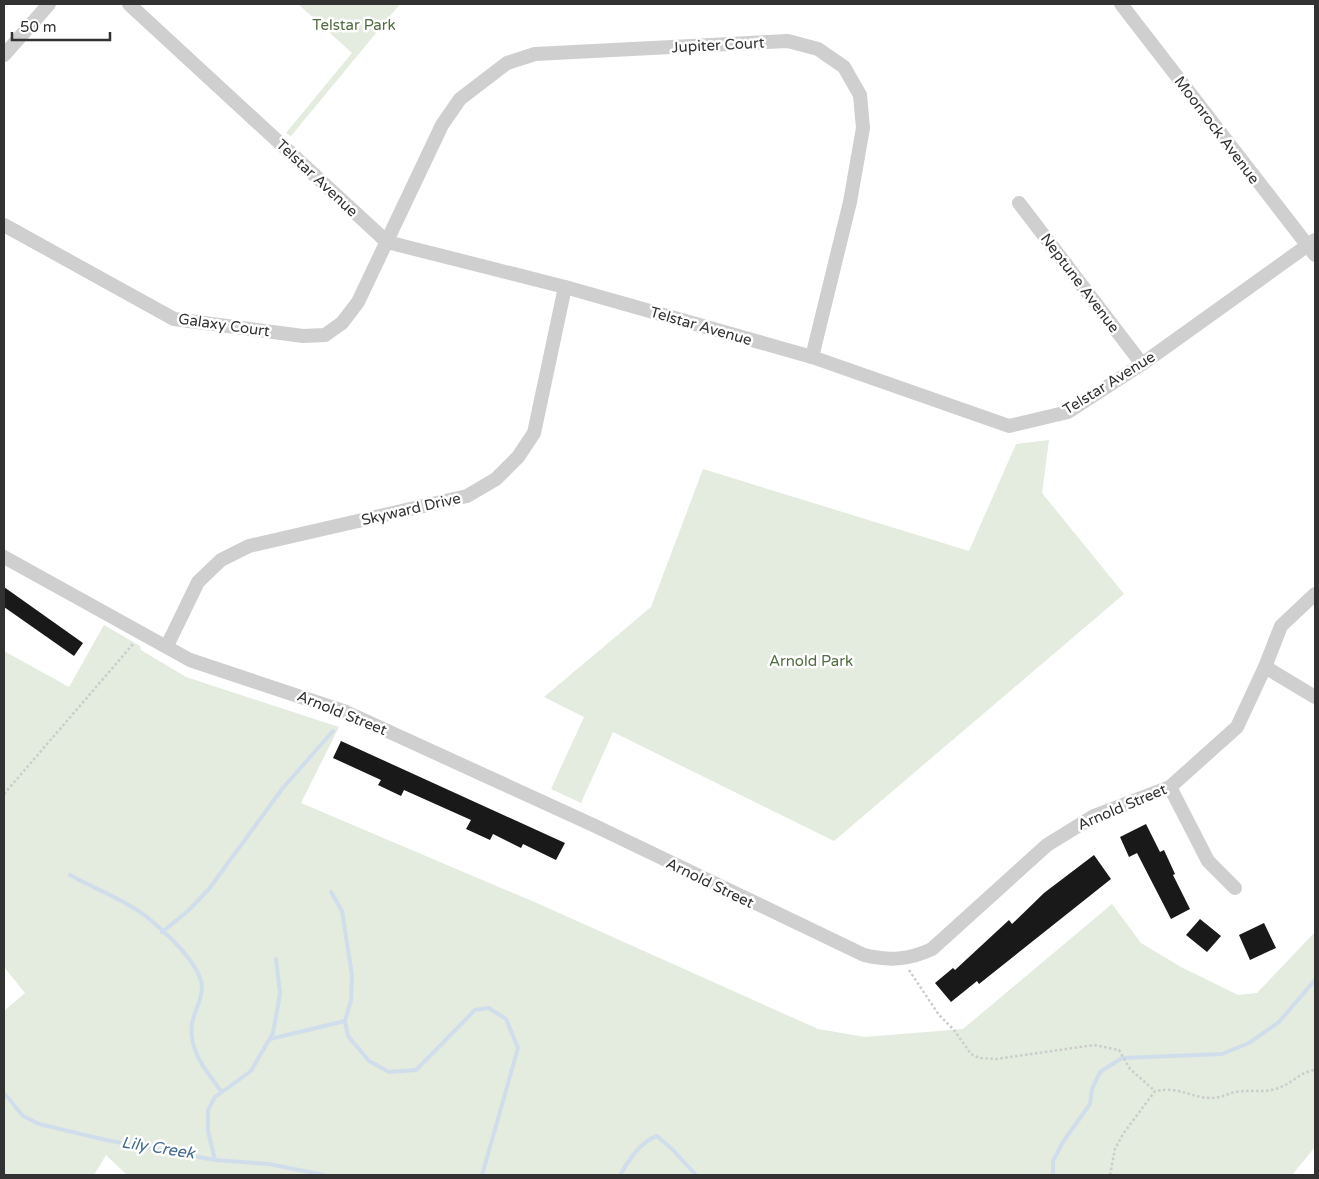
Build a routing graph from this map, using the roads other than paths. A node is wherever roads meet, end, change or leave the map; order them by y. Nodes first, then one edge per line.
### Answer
1 (48, 4) edge
2 (129, 4) edge
3 (1121, 4) edge
4 (4, 55) edge
5 (1019, 202) dead end
6 (4, 225) edge
7 (387, 242) junction
8 (1313, 247) edge
9 (565, 287) junction
10 (812, 357) junction
11 (1142, 364) junction
12 (4, 557) edge
13 (1315, 594) edge
14 (167, 646) junction
15 (1265, 667) junction
16 (1315, 697) edge
17 (1170, 787) junction
18 (1235, 888) dead end

1 - 4 street
2 - 7 street, Telstar Avenue
3 - 8 street, Moonrock Avenue
5 - 11 street, Neptune Avenue
6 - 7 street, Galaxy Court
7 - 9 street, Telstar Avenue
7 - 10 street, Jupiter Court
8 - 11 street, Telstar Avenue
9 - 10 street, Telstar Avenue
9 - 14 street, Skyward Drive
10 - 11 street, Telstar Avenue
12 - 14 street, Arnold Street
13 - 15 street, Arnold Street
14 - 17 street, Arnold Street
15 - 16 street
15 - 17 street, Arnold Street
17 - 18 street

